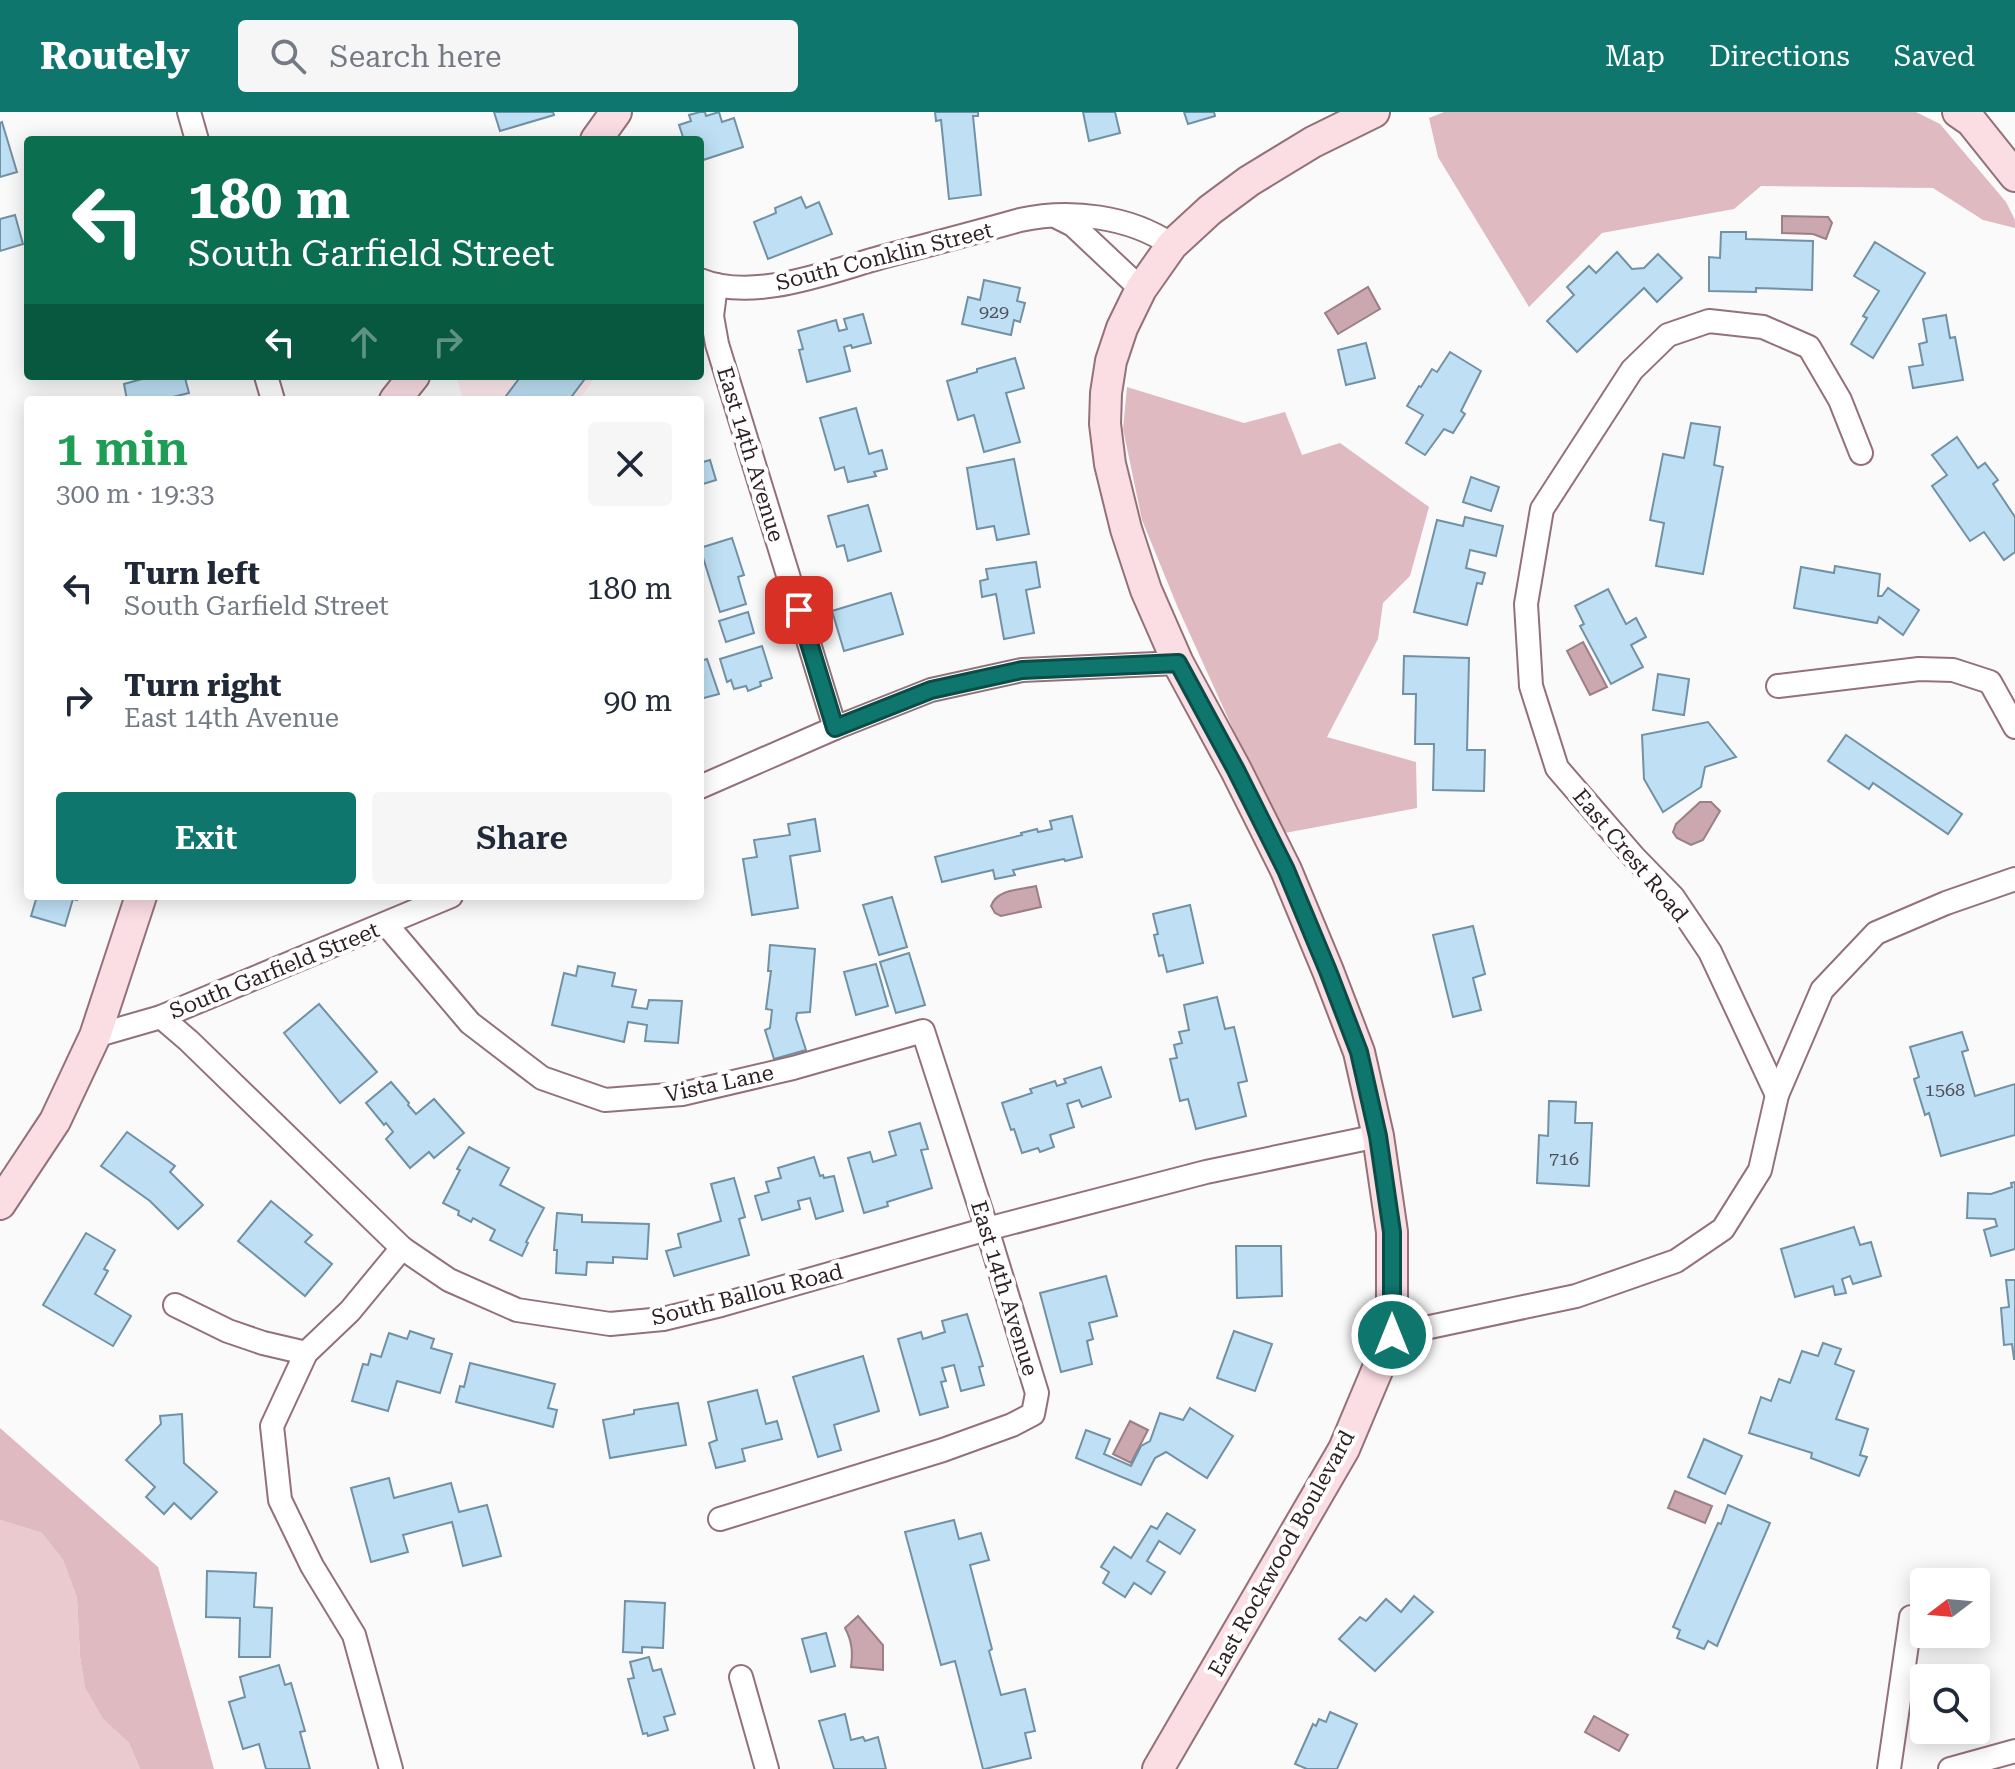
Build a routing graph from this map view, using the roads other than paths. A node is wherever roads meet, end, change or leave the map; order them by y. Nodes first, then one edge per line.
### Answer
1 (189, 112) edge
2 (616, 112) edge
3 (1374, 112) edge
4 (1958, 112) edge
5 (196, 136) edge
6 (599, 136) edge
7 (2015, 176) edge
8 (1052, 216) junction
9 (1172, 245) junction
10 (708, 283) edge
11 (1141, 289) junction
12 (411, 380) edge
13 (398, 396) edge
14 (1861, 453) dead end
15 (1178, 663) junction
16 (1778, 686) dead end
17 (2015, 727) edge
18 (835, 728) junction
19 (704, 785) edge
20 (2015, 879) edge
21 (140, 900) edge
22 (442, 900) edge
23 (386, 924) junction
24 (161, 1017) junction
25 (923, 1031) joint
26 (95, 1036) junction
27 (1777, 1095) junction
28 (1378, 1136) junction
29 (0, 1204) edge
30 (987, 1229) junction
31 (402, 1248) junction
32 (175, 1305) dead end
33 (1392, 1335) junction
34 (306, 1353) junction
35 (720, 1519) dead end
36 (1910, 1624) edge
37 (741, 1677) dead end
38 (2015, 1751) edge
39 (391, 1769) edge
40 (767, 1769) edge
41 (1158, 1769) edge
42 (1889, 1769) edge
43 (1950, 1769) edge

1 - 5 street
2 - 6 street
3 - 9 street, East Rockwood Boulevard
4 - 7 street
8 - 9 street, South Conklin Street
8 - 10 street, South Conklin Street
8 - 11 street
9 - 11 street, East Rockwood Boulevard
10 - 18 street, East 14th Avenue
11 - 15 street, East Rockwood Boulevard
12 - 13 street
14 - 27 street, East Crest Road
15 - 18 street
15 - 28 street, East Rockwood Boulevard
16 - 17 street
18 - 19 street
20 - 27 street
21 - 26 street
22 - 23 street, South Garfield Street
23 - 24 street, South Garfield Street
23 - 25 street, Vista Lane
24 - 26 street, South Garfield Street
24 - 31 street, South Ballou Road
25 - 30 street, East 14th Avenue
26 - 29 street
27 - 33 street
28 - 30 street, South Ballou Road
28 - 33 street, East Rockwood Boulevard
30 - 31 street, South Ballou Road
30 - 35 street, East 14th Avenue
31 - 34 street
32 - 34 street
33 - 41 street, East Rockwood Boulevard
34 - 39 street
36 - 42 street
37 - 40 street
38 - 43 street

